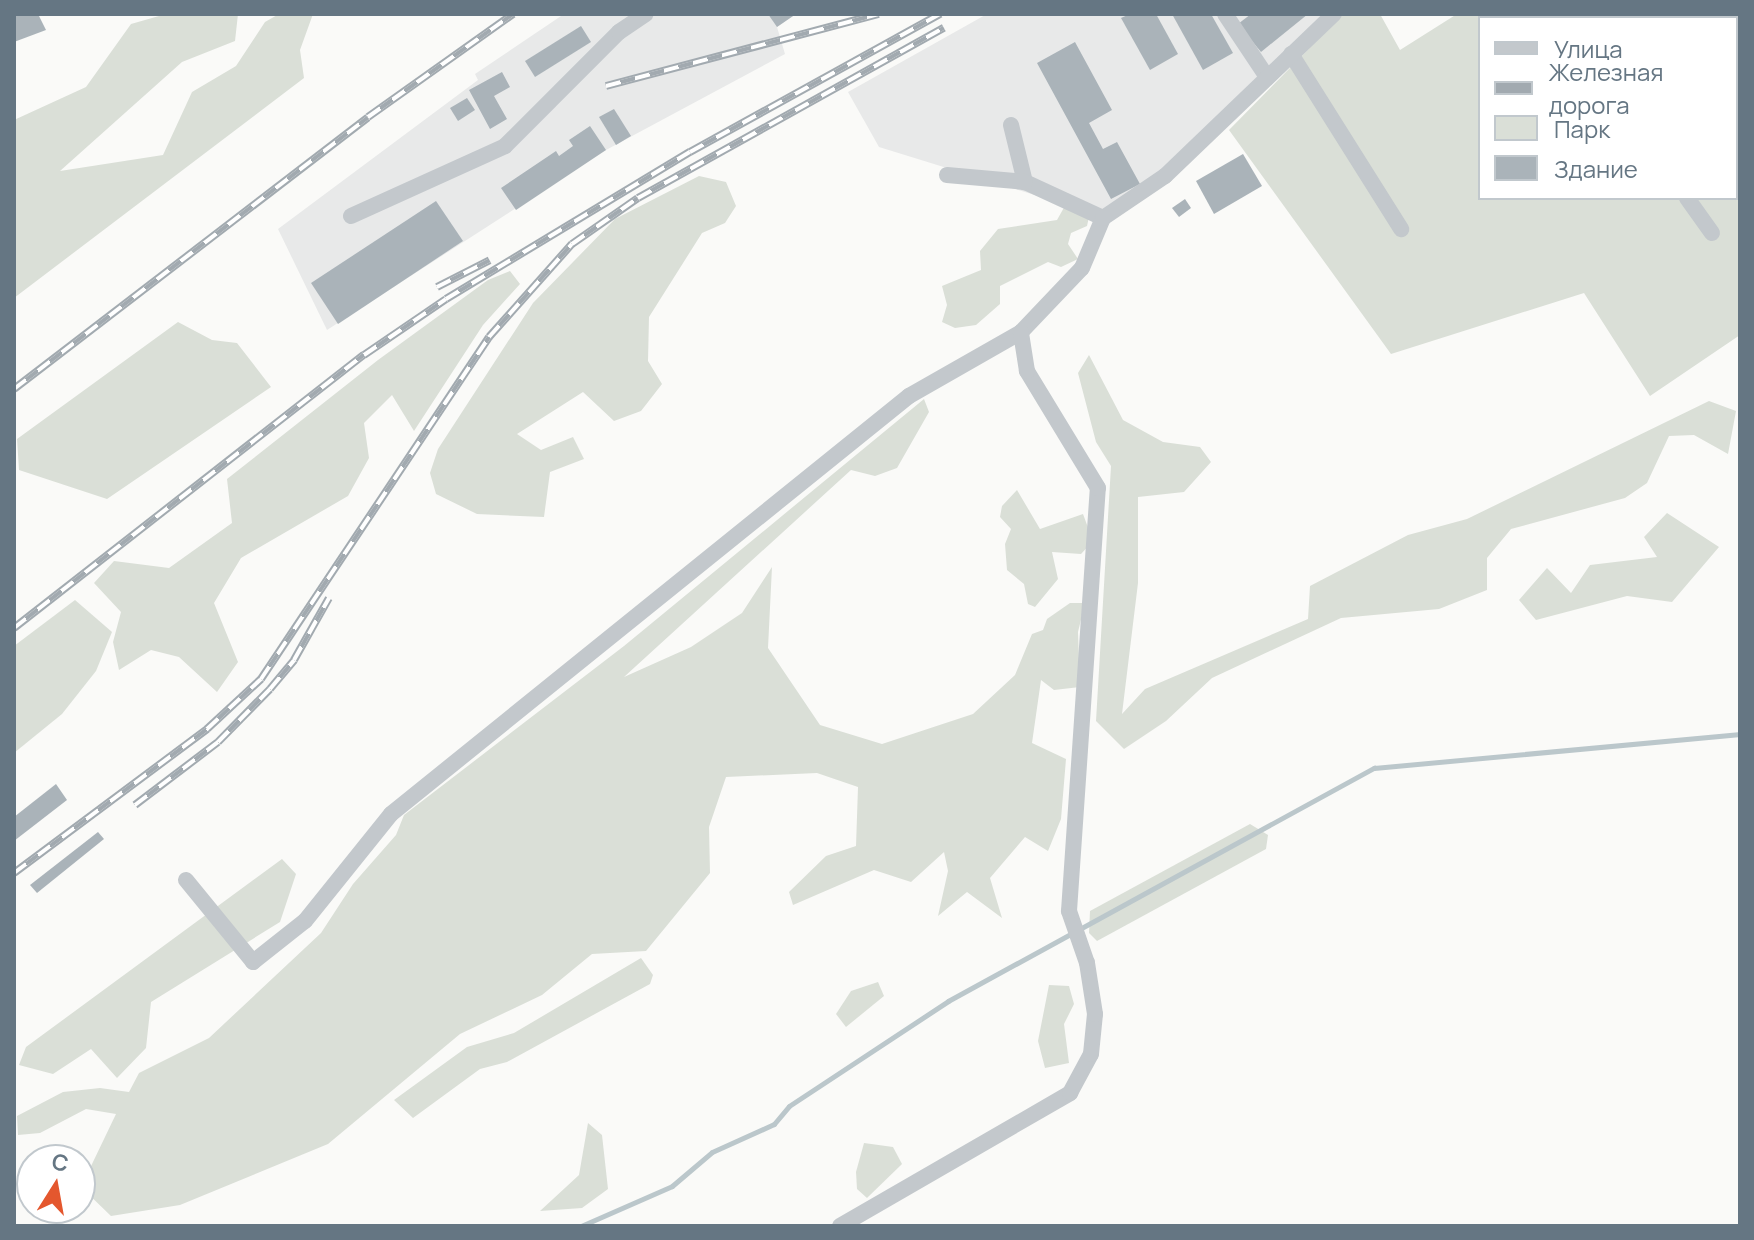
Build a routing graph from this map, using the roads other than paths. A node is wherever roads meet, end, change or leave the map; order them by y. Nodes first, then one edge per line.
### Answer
1 (646, 14) edge
2 (1225, 14) edge
3 (1334, 14) edge
4 (1291, 54) junction
5 (1267, 77) junction
6 (1011, 125) dead end
7 (947, 175) dead end
8 (1025, 182) junction
9 (1688, 200) edge
10 (351, 216) dead end
11 (1103, 218) junction
12 (1401, 229) dead end
13 (1712, 233) dead end
14 (1021, 332) junction
15 (186, 880) dead end
16 (840, 1226) edge

1 - 10 street
2 - 5 street
3 - 4 street
4 - 5 street
4 - 12 street
5 - 11 street
6 - 8 street
7 - 8 street
8 - 11 street
9 - 13 street
11 - 14 street
14 - 15 street
14 - 16 street

